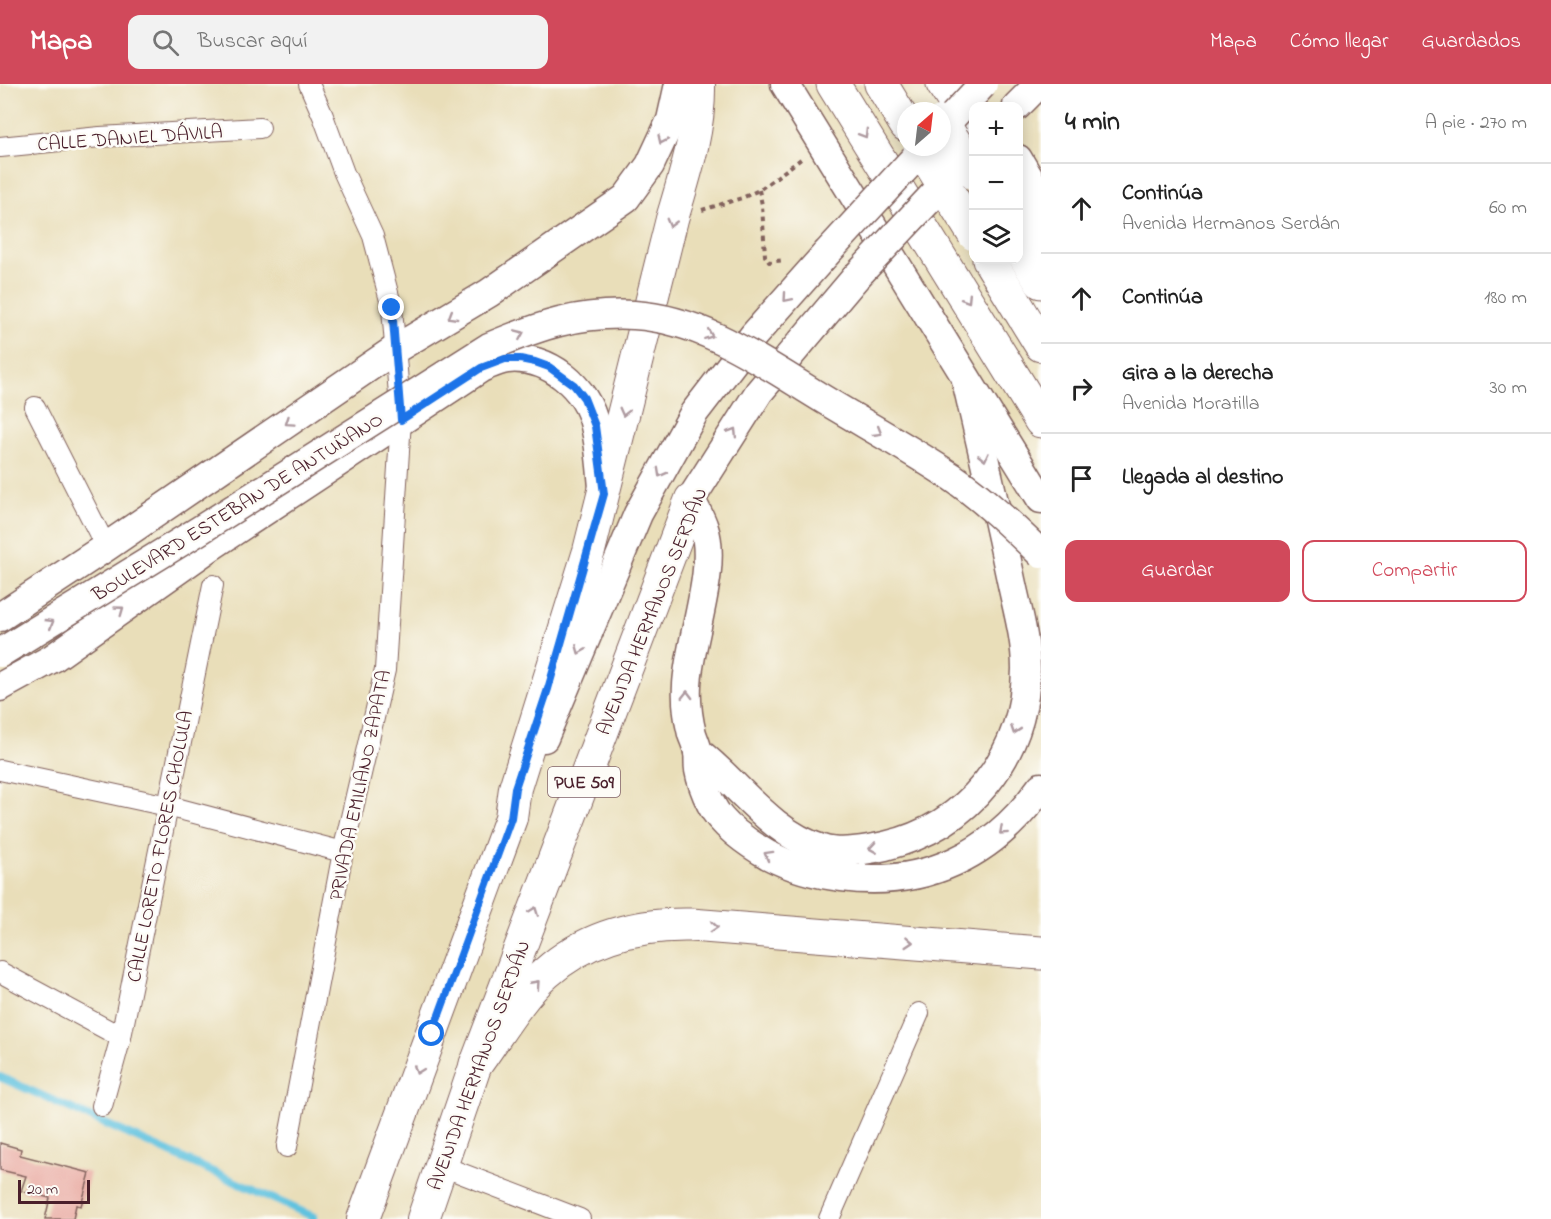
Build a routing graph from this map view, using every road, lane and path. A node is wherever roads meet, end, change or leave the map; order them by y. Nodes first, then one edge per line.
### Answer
1 (309, 84) edge
2 (679, 84) edge
3 (699, 84) edge
4 (785, 84) edge
5 (833, 84) edge
6 (881, 84) edge
7 (918, 84) edge
8 (943, 84) edge
9 (975, 84) edge
10 (983, 84) edge
11 (929, 102) edge
12 (986, 102) edge
13 (897, 110) edge
14 (951, 118) edge
15 (969, 124) edge
16 (260, 128) dead end
17 (951, 136) edge
18 (821, 143) junction
19 (0, 147) edge
20 (917, 156) edge
21 (926, 156) edge
22 (971, 156) edge
23 (969, 165) edge
24 (1023, 167) edge
25 (759, 190) junction
26 (1041, 198) edge
27 (1023, 210) edge
28 (672, 219) junction
29 (969, 226) edge
30 (1041, 237) edge
31 (1023, 253) edge
32 (824, 256) junction
33 (991, 264) edge
34 (1041, 282) edge
35 (1041, 345) edge
36 (397, 348) junction
37 (966, 380) junction
38 (35, 407) dead end
39 (401, 420) junction
40 (1041, 421) edge
41 (604, 494) junction
42 (1041, 499) edge
43 (691, 500) junction
44 (106, 547) junction
45 (1041, 554) edge
46 (213, 585) dead end
47 (0, 617) edge
48 (0, 653) edge
49 (0, 687) edge
50 (698, 752) junction
51 (0, 770) edge
52 (1041, 787) edge
53 (168, 807) junction
54 (511, 818) junction
55 (343, 852) junction
56 (1041, 953) edge
57 (0, 972) edge
58 (920, 1013) dead end
59 (121, 1037) junction
60 (476, 1064) junction
61 (102, 1106) dead end
62 (287, 1147) dead end
63 (442, 1166) junction
64 (363, 1219) edge
65 (423, 1219) edge
66 (580, 1219) edge
67 (829, 1219) edge

1 - 36 street, PRIVADA EMILIANO ZAPATA
2 -> 36 street, BOULEVARD ESTEBAN DE ANTUÑANO
3 - 28 main road
4 - 18 street
5 -> 40 highway
6 - 13 highway
7 - 11 highway
8 - 15 highway
9 - 12 street
10 - 14 street, bridge
16 - 19 street, CALLE DANIEL DÁVILA
17 - 23 highway, bridge
18 - 25 path
18 - 37 street
20 - 32 street, PUE 509, bridge
21 - 29 highway, bridge
43 -> 22 street, AVENIDA HERMANOS SERDÁN / PUE 509, bridge
24 - 26 street
25 - 28 path
25 - 32 path
27 - 30 highway
28 -> 41 main road
31 - 34 highway
32 -> 54 street, PUE 509
33 - 35 highway
36 - 39 street, PRIVADA EMILIANO ZAPATA
36 -> 44 street, BOULEVARD ESTEBAN DE ANTUÑANO
37 - 42 street
37 -> 50 street
38 - 44 street
39 - 41 street
49 -> 39 street
39 - 55 street, PRIVADA EMILIANO ZAPATA
41 - 54 main road
50 -> 43 street
60 -> 43 main road, AVENIDA HERMANOS SERDÁN / PUE 509
44 - 47 street, BOULEVARD ESTEBAN DE ANTUÑANO
48 -> 45 street, BOULEVARD ESTEBAN DE ANTUÑANO, bridge
46 - 53 street, CALLE LORETO FLORES CHOLULA
52 -> 50 street
51 - 53 street
53 - 55 street
53 - 59 street, CALLE LORETO FLORES CHOLULA
54 -> 64 main road, PUE 509
55 - 62 street, PRIVADA EMILIANO ZAPATA
60 -> 56 highway
57 - 59 street
58 - 67 street
59 - 61 street, CALLE LORETO FLORES CHOLULA
60 - 63 main road, AVENIDA HERMANOS SERDÁN / PUE 509
63 - 65 main road, AVENIDA HERMANOS SERDÁN / PUE 509
63 - 66 street

